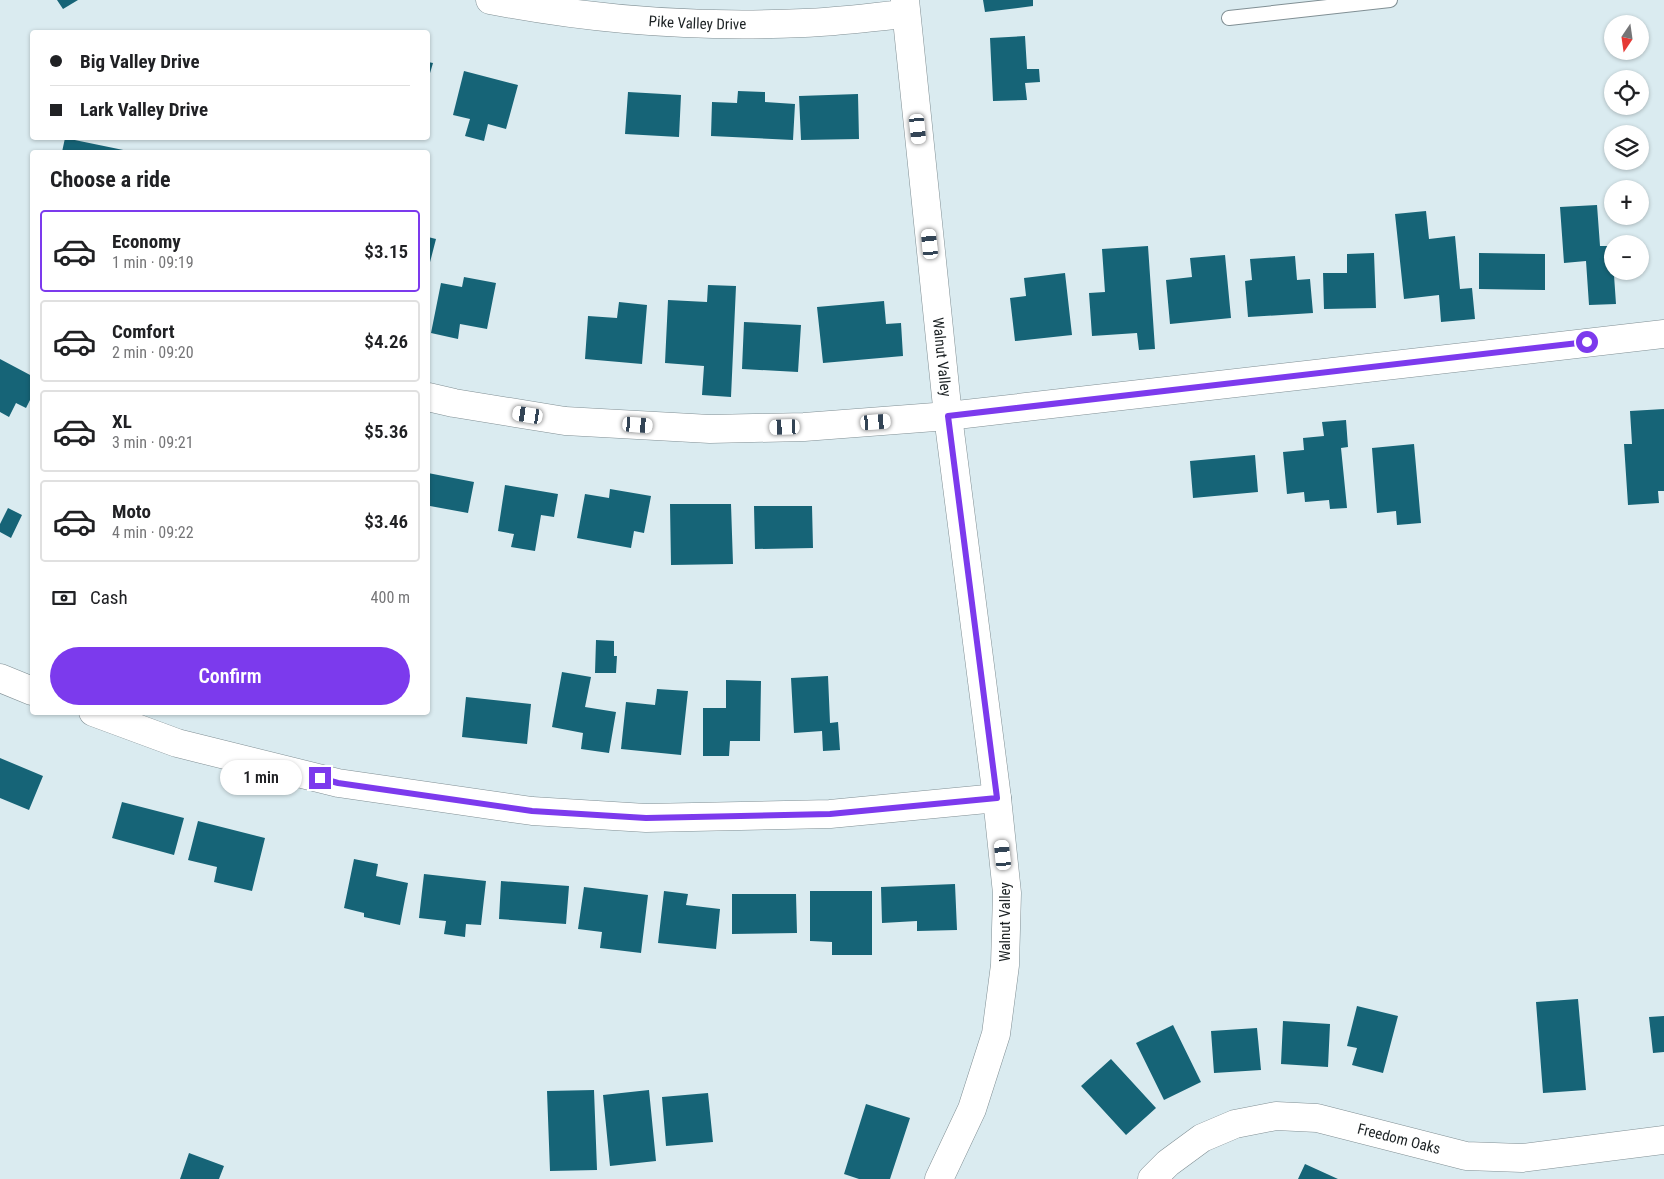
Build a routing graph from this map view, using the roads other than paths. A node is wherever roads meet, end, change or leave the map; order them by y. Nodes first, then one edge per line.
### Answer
1 (490, 0) edge
2 (1383, 0) edge
3 (906, 7) edge
4 (1229, 18) dead end
5 (1664, 334) edge
6 (430, 397) edge
7 (948, 416) junction
8 (0, 678) edge
9 (30, 690) edge
10 (101, 715) edge
11 (997, 798) junction
12 (1664, 1140) edge
13 (939, 1179) edge
14 (1152, 1179) edge

1 - 3 street, Pike Valley Drive
2 - 4 lane
3 - 7 street, Walnut Valley
5 - 7 street
6 - 7 street
7 - 11 street, Walnut Valley
8 - 9 street
10 - 11 street
11 - 13 street, Walnut Valley
12 - 14 street, Freedom Oaks

